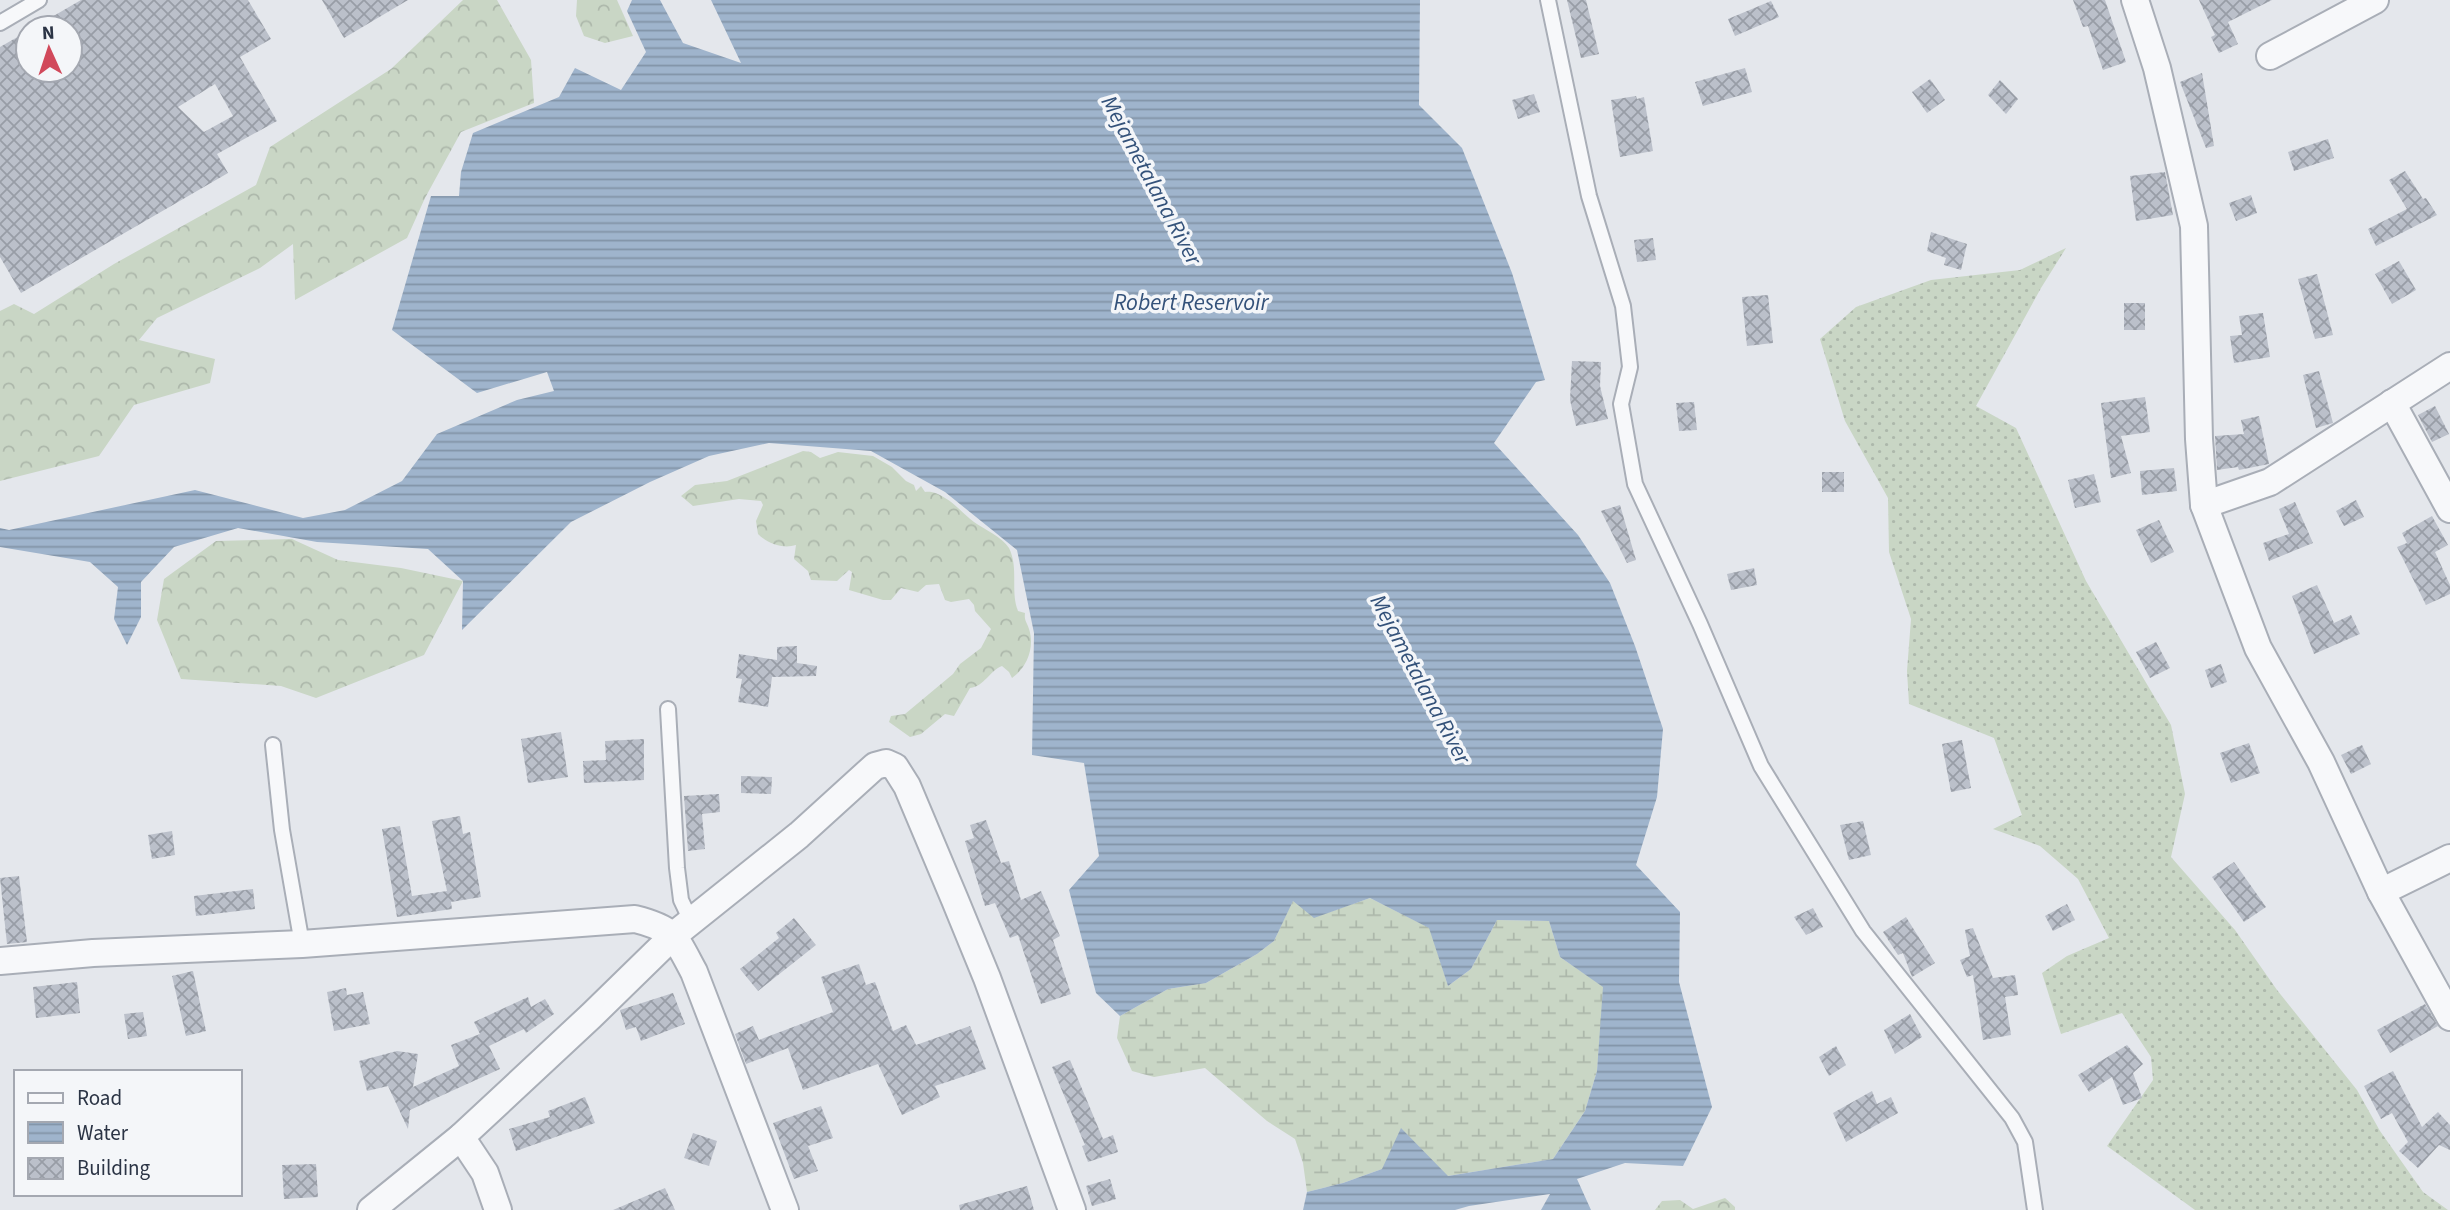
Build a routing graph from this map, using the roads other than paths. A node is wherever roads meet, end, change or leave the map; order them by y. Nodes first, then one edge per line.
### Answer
1 (40, 0) edge
2 (1548, 0) edge
3 (2136, 0) edge
4 (2375, 0) edge
5 (0, 23) edge
6 (2270, 56) dead end
7 (2450, 366) edge
8 (2392, 403) junction
9 (2204, 505) junction
10 (2450, 509) edge
11 (668, 709) dead end
12 (273, 745) dead end
13 (2450, 858) edge
14 (2381, 892) junction
15 (683, 928) junction
16 (302, 944) junction
17 (0, 961) edge
18 (2450, 1017) edge
19 (461, 1137) junction
20 (371, 1210) edge
21 (498, 1210) edge
22 (785, 1210) edge
23 (1072, 1210) edge
24 (2035, 1210) edge

1 - 5 lane
2 - 24 lane
3 - 9 street
4 - 6 street
7 - 8 street
8 - 9 street
8 - 10 street
9 - 14 street
11 - 15 lane
12 - 16 lane
13 - 14 street
14 - 18 street
15 - 16 street
15 - 19 street
15 - 22 street
15 - 23 street
16 - 17 street
19 - 20 street
19 - 21 street

